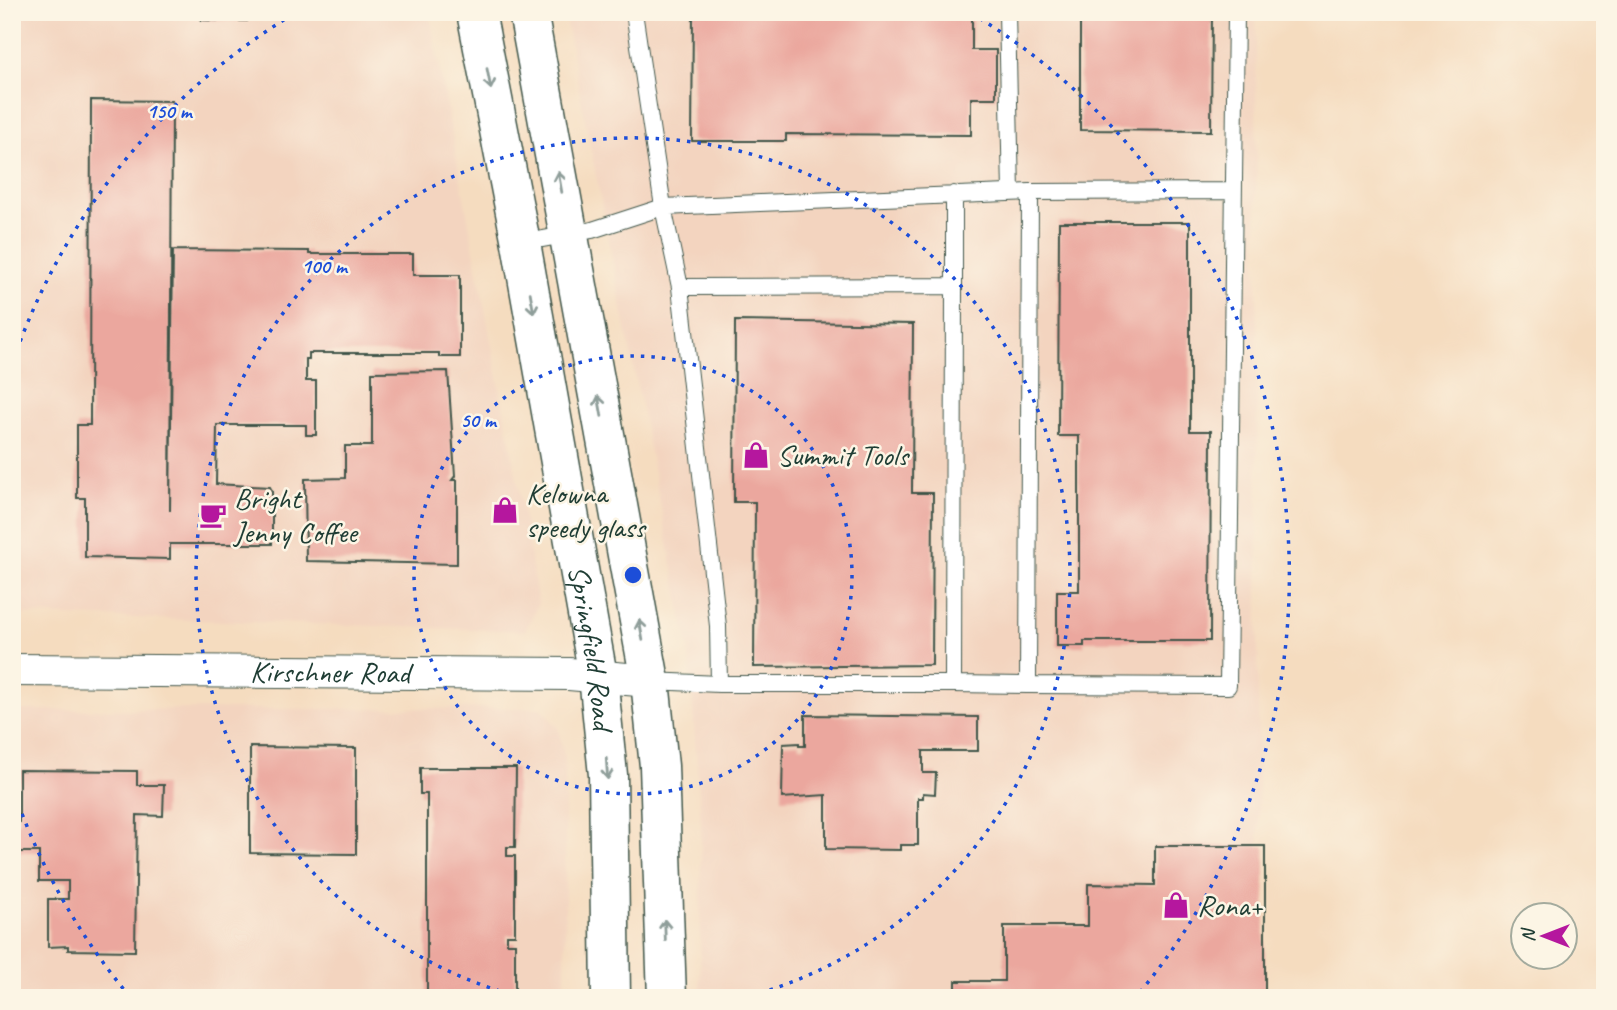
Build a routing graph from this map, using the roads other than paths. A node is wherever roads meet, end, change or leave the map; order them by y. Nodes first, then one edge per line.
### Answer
1 (476, 12) edge
2 (528, 12) edge
3 (634, 12) edge
4 (1007, 12) edge
5 (1236, 12) edge
6 (1233, 191) junction
7 (1030, 192) junction
8 (1011, 193) junction
9 (954, 194) junction
10 (663, 207) junction
11 (569, 234) junction
12 (521, 243) junction
13 (954, 286) junction
14 (680, 288) junction
15 (12, 670) edge
16 (598, 676) junction
17 (650, 681) junction
18 (719, 684) junction
19 (953, 684) junction
20 (1028, 685) junction
21 (611, 998) edge
22 (667, 998) edge

1 -> 12 main road, Springfield Road
11 -> 2 main road, Springfield Road
3 - 10 lane
4 - 8 lane
5 - 6 lane
6 - 7 lane
6 - 20 lane
7 - 8 lane
7 - 20 lane
8 - 9 lane
9 - 10 lane
9 - 13 lane
10 - 11 lane
10 - 14 lane
11 - 12 lane
17 -> 11 main road, Springfield Road
12 -> 16 main road, Springfield Road
13 - 14 lane
13 - 19 lane
14 - 18 lane
15 - 16 street, Kirschner Road
16 - 17 street, Kirschner Road
16 -> 21 main road, Springfield Road
17 - 18 lane
22 -> 17 main road, Springfield Road
18 - 19 lane
19 - 20 lane

